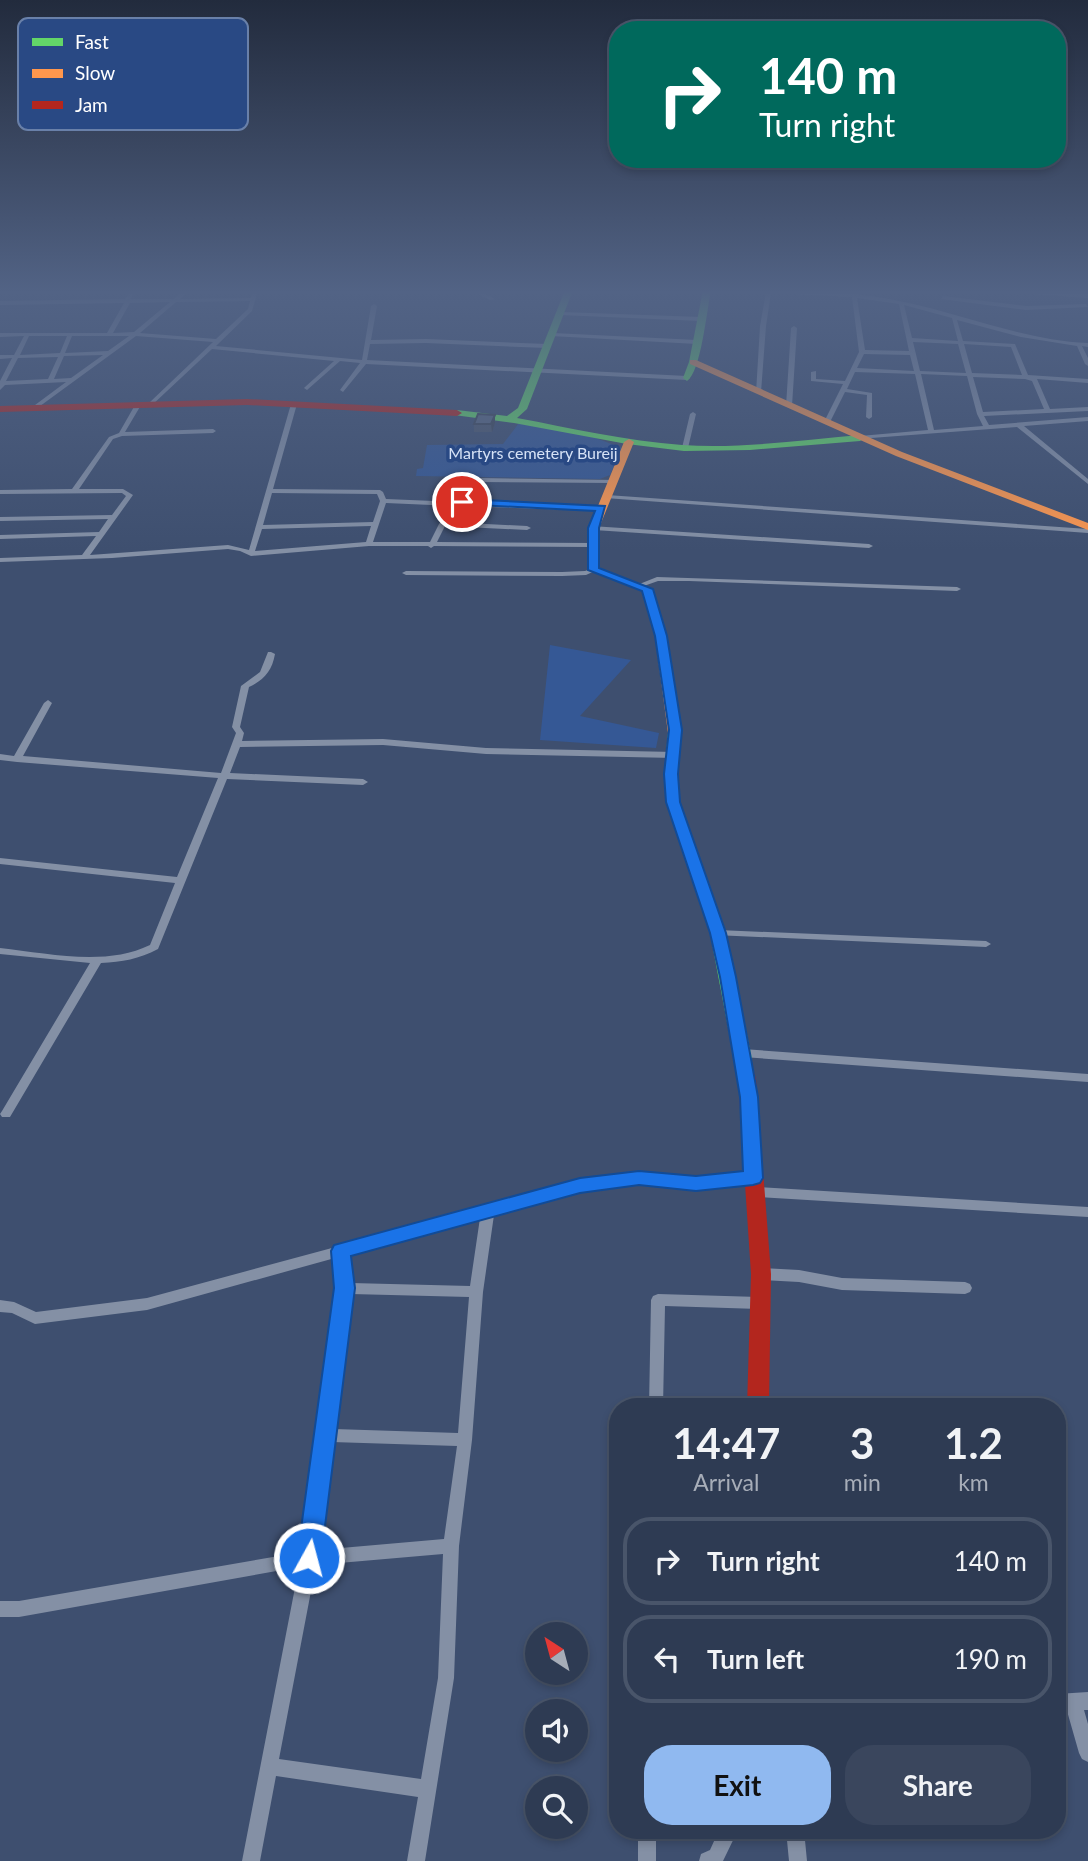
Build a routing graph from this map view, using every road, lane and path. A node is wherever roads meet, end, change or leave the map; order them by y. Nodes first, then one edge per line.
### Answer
1 (52, 377) edge
2 (76, 377) edge
3 (176, 377) edge
4 (319, 377) edge
5 (353, 377) edge
6 (535, 377) edge
7 (658, 377) edge
8 (725, 377) edge
9 (759, 377) edge
10 (791, 377) edge
11 (813, 377) edge
12 (850, 377) edge
13 (916, 377) edge
14 (970, 377) edge
15 (1022, 377) edge
16 (1026, 377) junction
17 (687, 378) edge
18 (72, 380) junction
19 (1088, 381) edge
20 (50, 382) junction
21 (847, 383) junction
22 (1, 385) edge
23 (307, 388) dead end
24 (344, 390) dead end
25 (844, 390) junction
26 (758, 392) junction
27 (142, 405) junction
28 (293, 406) junction
29 (789, 406) junction
30 (34, 408) junction
31 (1088, 409) edge
32 (0, 411) edge
33 (1047, 411) junction
34 (693, 414) dead end
35 (980, 414) junction
36 (869, 417) dead end
37 (505, 418) junction
38 (1088, 419) edge
39 (827, 422) junction
40 (1019, 425) junction
41 (987, 427) junction
42 (213, 431) dead end
43 (931, 432) junction
44 (121, 434) junction
45 (860, 438) junction
46 (629, 442) junction
47 (685, 448) junction
48 (614, 481) junction
49 (1088, 482) edge
50 (74, 491) junction
51 (268, 491) junction
52 (0, 492) edge
53 (383, 502) junction
54 (462, 502) junction
55 (604, 503) junction
56 (112, 517) junction
57 (0, 519) edge
58 (376, 524) junction
59 (443, 524) junction
60 (258, 527) junction
61 (527, 528) dead end
62 (594, 528) junction
63 (1088, 529) edge
64 (101, 534) junction
65 (0, 537) edge
66 (369, 544) junction
67 (592, 545) junction
68 (431, 546) junction
69 (869, 546) dead end
70 (251, 554) junction
71 (83, 556) junction
72 (0, 560) edge
73 (593, 570) junction
74 (406, 573) dead end
75 (641, 585) junction
76 (957, 589) dead end
77 (271, 654) dead end
78 (48, 703) dead end
79 (237, 744) junction
80 (675, 755) junction
81 (0, 757) edge
82 (17, 759) junction
83 (224, 776) junction
84 (363, 782) dead end
85 (0, 862) edge
86 (182, 881) junction
87 (718, 933) junction
88 (986, 944) dead end
89 (0, 951) edge
90 (97, 961) junction
91 (743, 1053) junction
92 (1088, 1078) edge
93 (6, 1114) dead end
94 (754, 1185) junction
95 (488, 1211) junction
96 (1088, 1212) edge
97 (341, 1251) junction
98 (761, 1274) junction
99 (345, 1288) junction
100 (965, 1288) dead end
101 (476, 1292) junction
102 (759, 1303) junction
103 (0, 1306) edge
104 (656, 1398) edge
105 (758, 1398) edge
106 (324, 1435) junction
107 (464, 1440) junction
108 (451, 1546) junction
109 (309, 1558) junction
110 (0, 1609) edge
111 (1073, 1702) edge
112 (1088, 1753) edge
113 (269, 1766) junction
114 (427, 1789) junction
115 (647, 1839) edge
116 (724, 1839) edge
117 (796, 1839) edge
118 (251, 1861) edge
119 (416, 1861) edge
120 (646, 1861) edge
121 (708, 1861) edge
122 (798, 1861) edge

1 - 20 street
2 - 18 street
3 - 27 street
4 - 23 street
5 - 24 street
6 - 37 street
7 - 17 street
8 - 26 street
9 - 26 street
10 - 29 street
11 - 21 street
12 - 21 street
13 - 43 street
14 - 35 street
15 - 16 street
16 - 19 street
16 - 33 street
18 - 20 street
18 - 30 street
20 - 22 street
21 - 25 street
25 - 36 street
25 - 39 street
26 - 29 street
27 - 28 street
27 - 30 street
27 - 32 street
27 - 44 street
28 - 37 street
28 - 51 street
29 - 39 street
30 - 32 street
31 - 33 street
33 - 35 street
34 - 47 street
35 - 41 street
37 - 46 street
38 - 40 street
39 - 45 street
40 - 41 street
40 - 49 street
41 - 43 street
42 - 44 street
43 - 45 street
44 - 50 street
45 - 47 street
45 - 63 street
46 - 47 street
46 - 48 street
48 - 54 street
48 - 55 street
50 - 52 street
50 - 56 street
51 - 53 street
51 - 60 street
53 - 54 street
53 - 58 street
54 - 55 street
54 - 59 street
55 - 62 street
55 - 63 street
56 - 57 street
56 - 64 street
58 - 60 street
58 - 66 street
59 - 61 street
59 - 68 street
60 - 70 street
62 - 67 street
62 - 69 street
64 - 65 street
64 - 71 street
66 - 68 street
66 - 70 street
67 - 68 street
67 - 73 street
70 - 71 street
71 - 72 street
73 - 74 street
73 - 75 street
75 - 76 street
75 - 80 street
77 - 79 street
78 - 82 street
79 - 80 street
79 - 83 street
80 - 87 street
81 - 82 street
82 - 83 street
83 - 84 street
83 - 86 street
85 - 86 street
86 - 90 street
87 - 88 street
87 - 91 street
89 - 90 street
90 - 93 street
91 - 92 street
91 - 94 street
94 - 95 street
94 - 96 street
94 - 98 street
95 - 97 street
95 - 101 street
97 - 99 street
97 - 103 street
98 - 100 street
98 - 102 street
99 - 101 street
99 - 106 street
101 - 107 street
102 - 104 street
102 - 105 street
106 - 107 street
106 - 109 street
107 - 108 street
108 - 109 street
108 - 114 street
109 - 110 street
109 - 113 street
111 - 112 street
113 - 114 street
113 - 118 street
114 - 119 street
115 - 120 street
116 - 121 street
117 - 122 street

